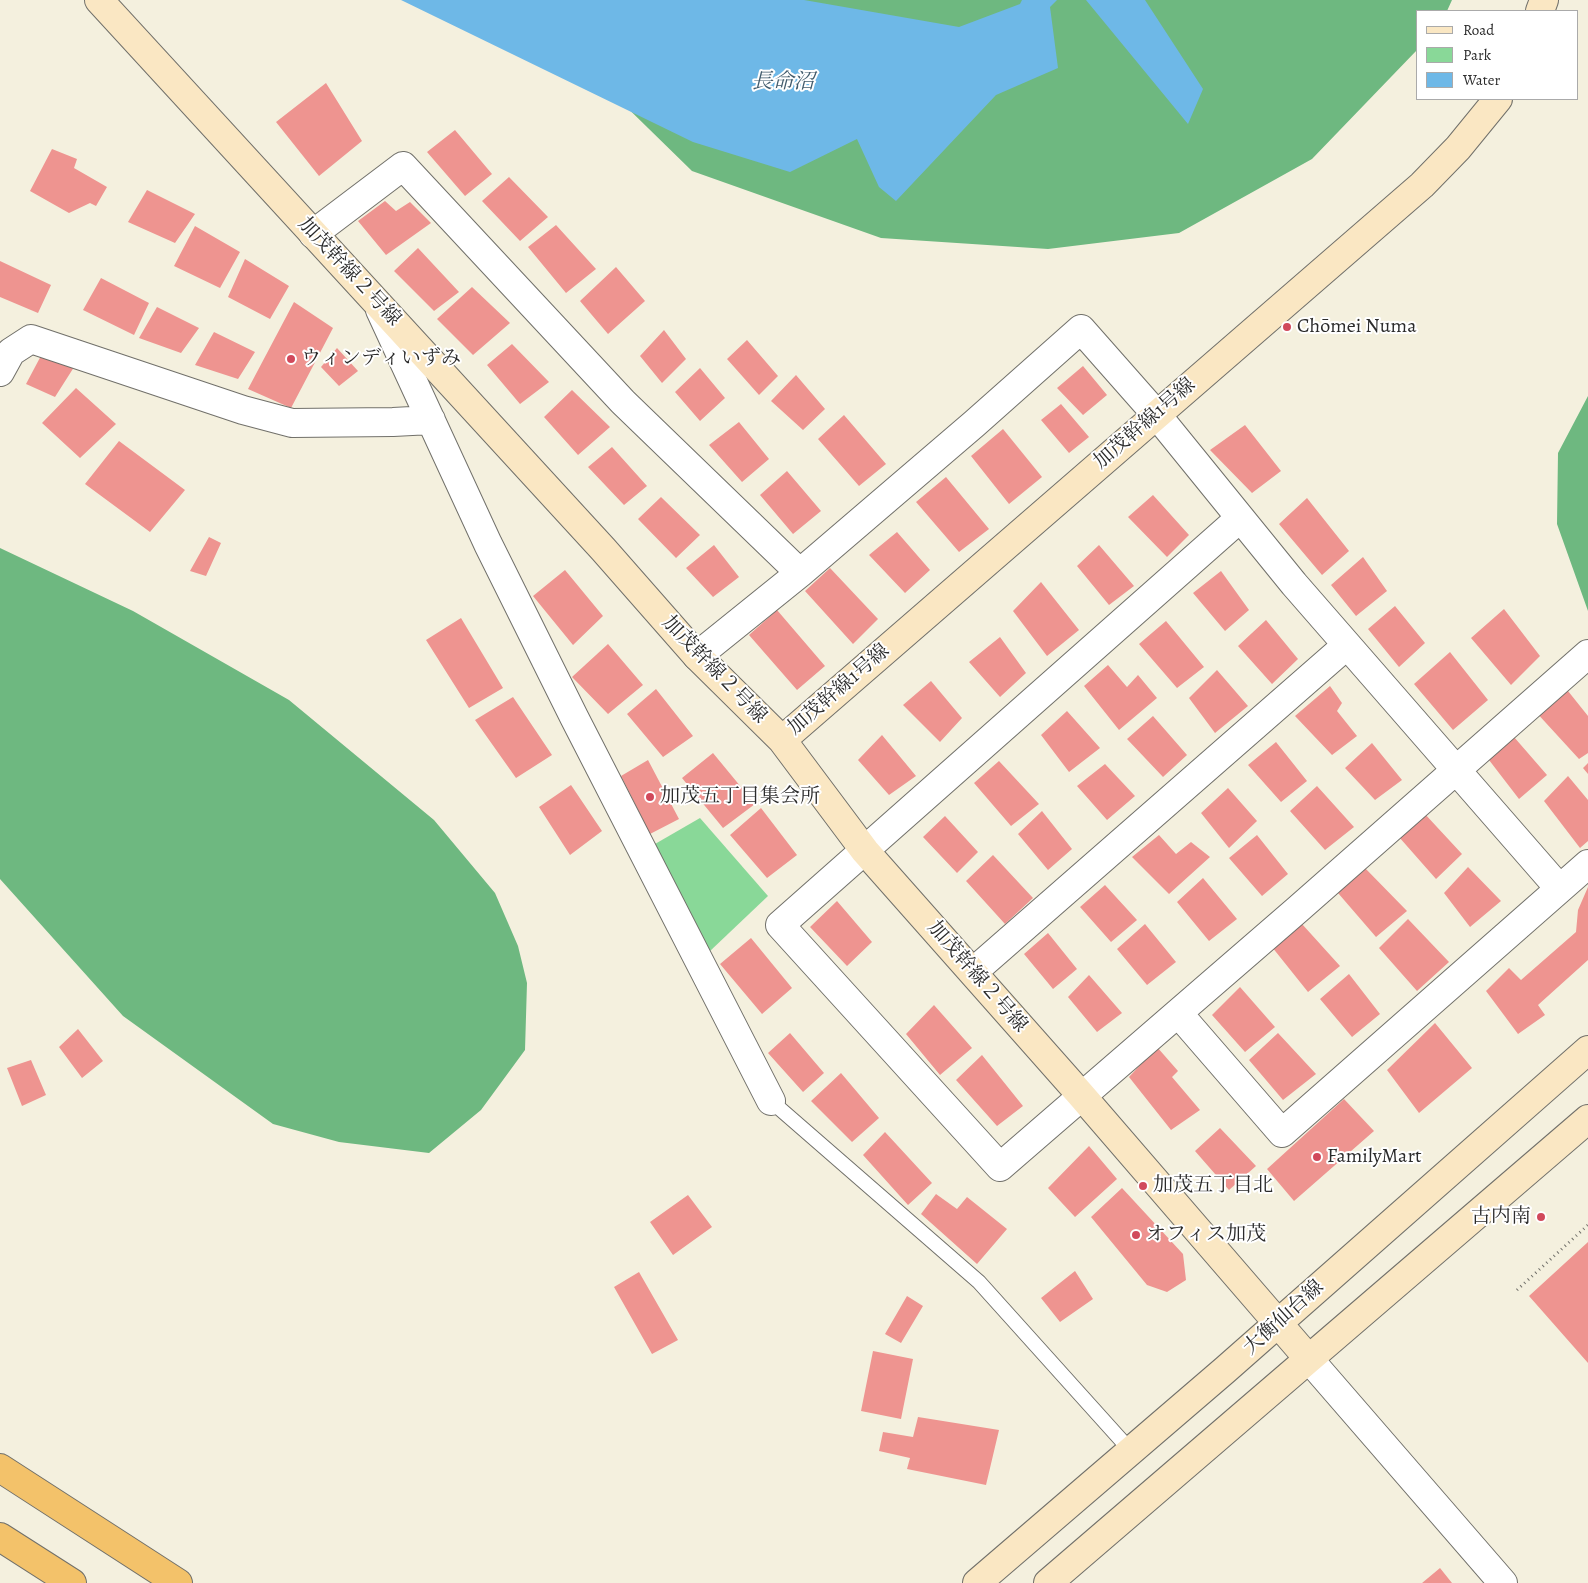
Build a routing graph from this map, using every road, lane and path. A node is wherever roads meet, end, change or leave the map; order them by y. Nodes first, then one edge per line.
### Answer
1 (99, 0) edge
2 (1497, 100) edge
3 (314, 234) junction
4 (376, 302) junction
5 (0, 372) edge
6 (1156, 414) junction
7 (431, 420) junction
8 (1239, 518) junction
9 (800, 573) junction
10 (1347, 645) junction
11 (1588, 654) edge
12 (697, 656) junction
13 (782, 740) junction
14 (1456, 768) junction
15 (865, 850) junction
16 (1588, 864) edge
17 (1559, 888) junction
18 (973, 972) junction
19 (1178, 1013) junction
20 (1588, 1050) edge
21 (1081, 1095) junction
22 (771, 1101) joint
23 (1588, 1119) edge
24 (1588, 1225) edge
25 (1517, 1290) dead end
26 (1278, 1323) junction
27 (1308, 1358) junction
28 (1131, 1452) junction
29 (0, 1468) edge
30 (0, 1537) edge
31 (72, 1583) edge
32 (178, 1583) edge
33 (977, 1583) edge
34 (1048, 1583) edge
35 (1503, 1583) edge

1 - 3 street, 加茂幹線２号線
2 - 6 street, 加茂幹線1号線
3 - 4 street, 加茂幹線２号線
3 - 9 street
4 - 7 street
4 - 12 street, 加茂幹線２号線
5 - 7 street
6 - 8 street
6 - 9 street
6 - 13 street, 加茂幹線1号線
7 - 22 street
8 - 10 street
8 - 15 street
9 - 12 street
10 - 14 street
10 - 18 street
11 - 14 street
12 - 13 street, 加茂幹線２号線
13 - 15 street, 加茂幹線２号線
14 - 17 street
14 - 19 street
15 - 18 street, 加茂幹線２号線
15 - 21 street
16 - 17 street
17 - 19 street
18 - 21 street, 加茂幹線２号線
19 - 21 street
20 - 26 street, 大衡仙台線
21 - 26 street, 加茂幹線２号線
22 - 28 lane
23 - 27 street
24 - 25 path
26 - 27 street, 加茂幹線２号線
26 - 28 street, 大衡仙台線
27 - 34 street
27 - 35 street
28 - 33 street, 大衡仙台線
29 - 32 highway
30 - 31 highway

